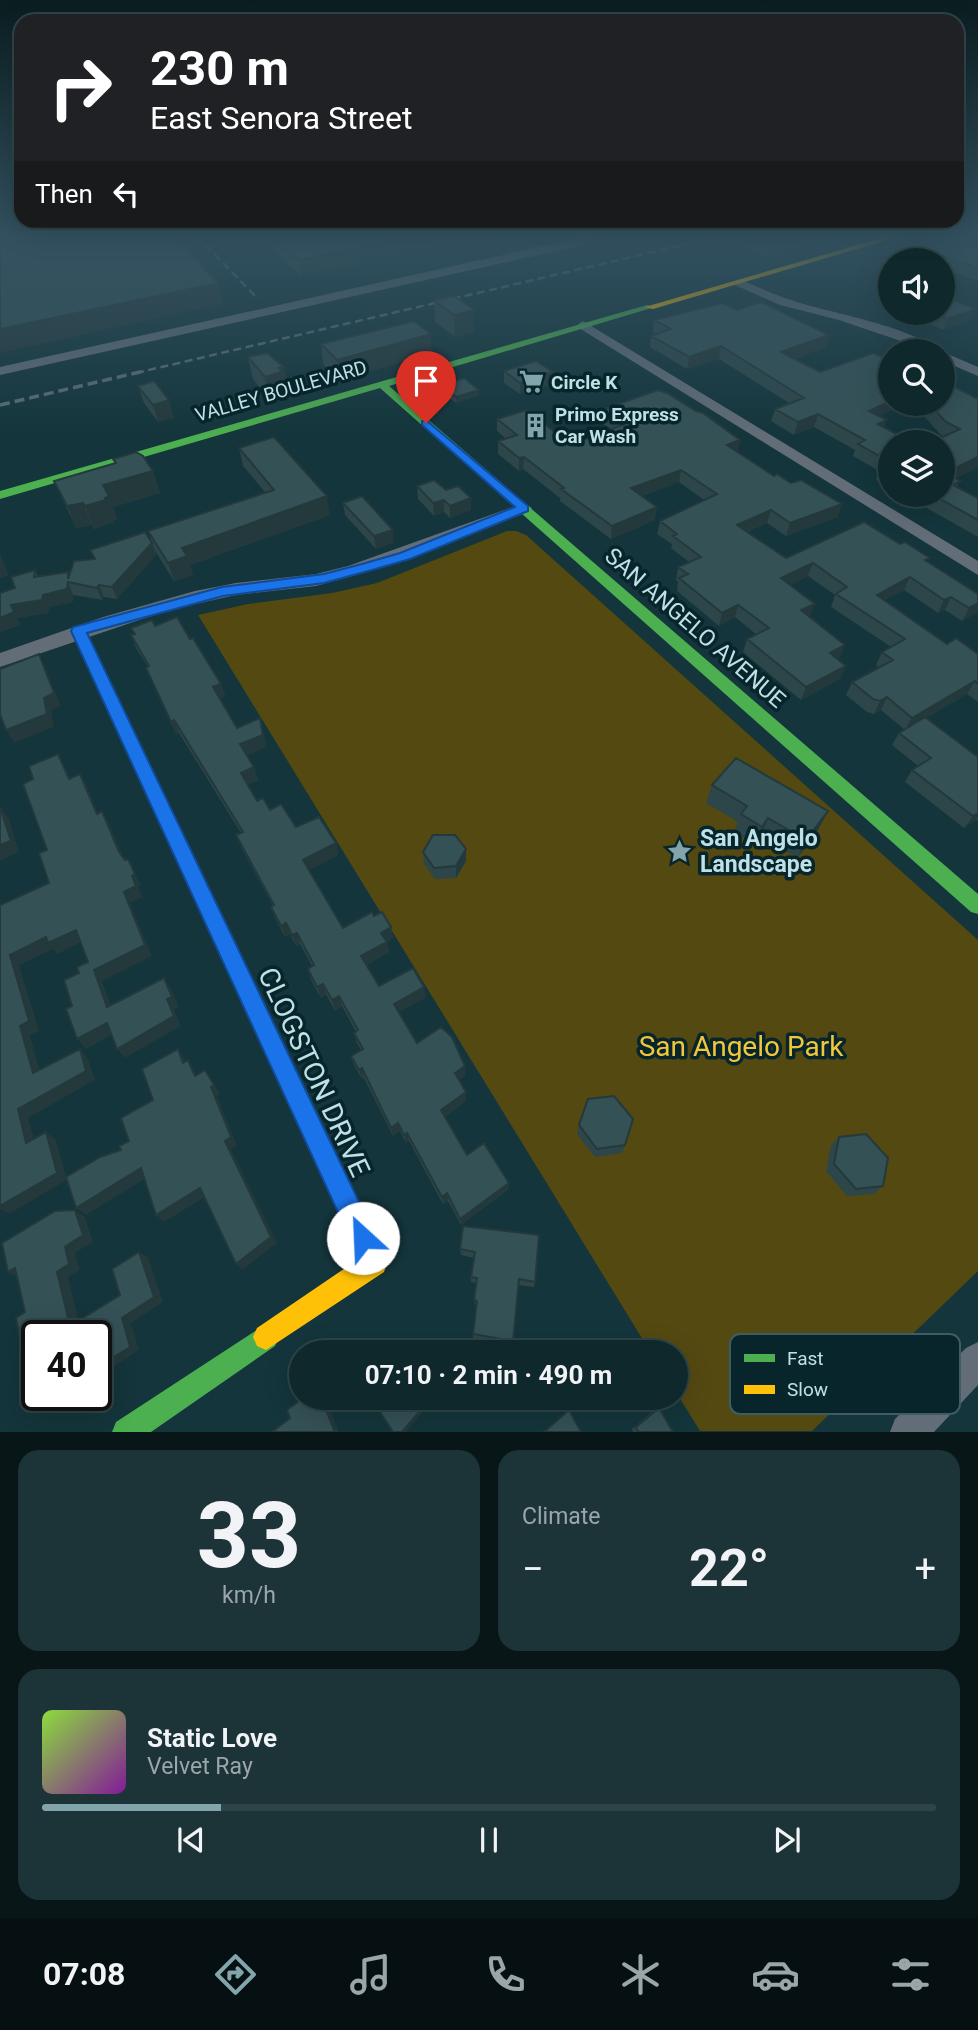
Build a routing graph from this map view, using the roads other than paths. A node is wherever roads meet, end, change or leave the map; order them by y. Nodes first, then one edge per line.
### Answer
1 (308, 303) edge
2 (665, 303) edge
3 (787, 303) edge
4 (583, 325) junction
5 (906, 339) edge
6 (955, 361) edge
7 (0, 371) edge
8 (978, 372) edge
9 (381, 384) junction
10 (0, 495) edge
11 (524, 508) junction
12 (978, 569) edge
13 (78, 631) junction
14 (0, 660) edge
15 (978, 906) edge
16 (978, 1360) edge
17 (960, 1379) edge
18 (926, 1414) edge
19 (126, 1432) edge
20 (908, 1432) edge

1 - 7 street
2 - 4 street, VALLEY BOULEVARD
3 - 5 street
4 - 9 street, VALLEY BOULEVARD
4 - 12 street
6 - 8 street
9 - 10 street, VALLEY BOULEVARD
9 - 11 street, SAN ANGELO AVENUE
11 - 13 street
11 - 15 street, SAN ANGELO AVENUE
13 - 14 street
13 - 19 street, CLOGSTON DRIVE
16 - 17 street
18 - 20 street

